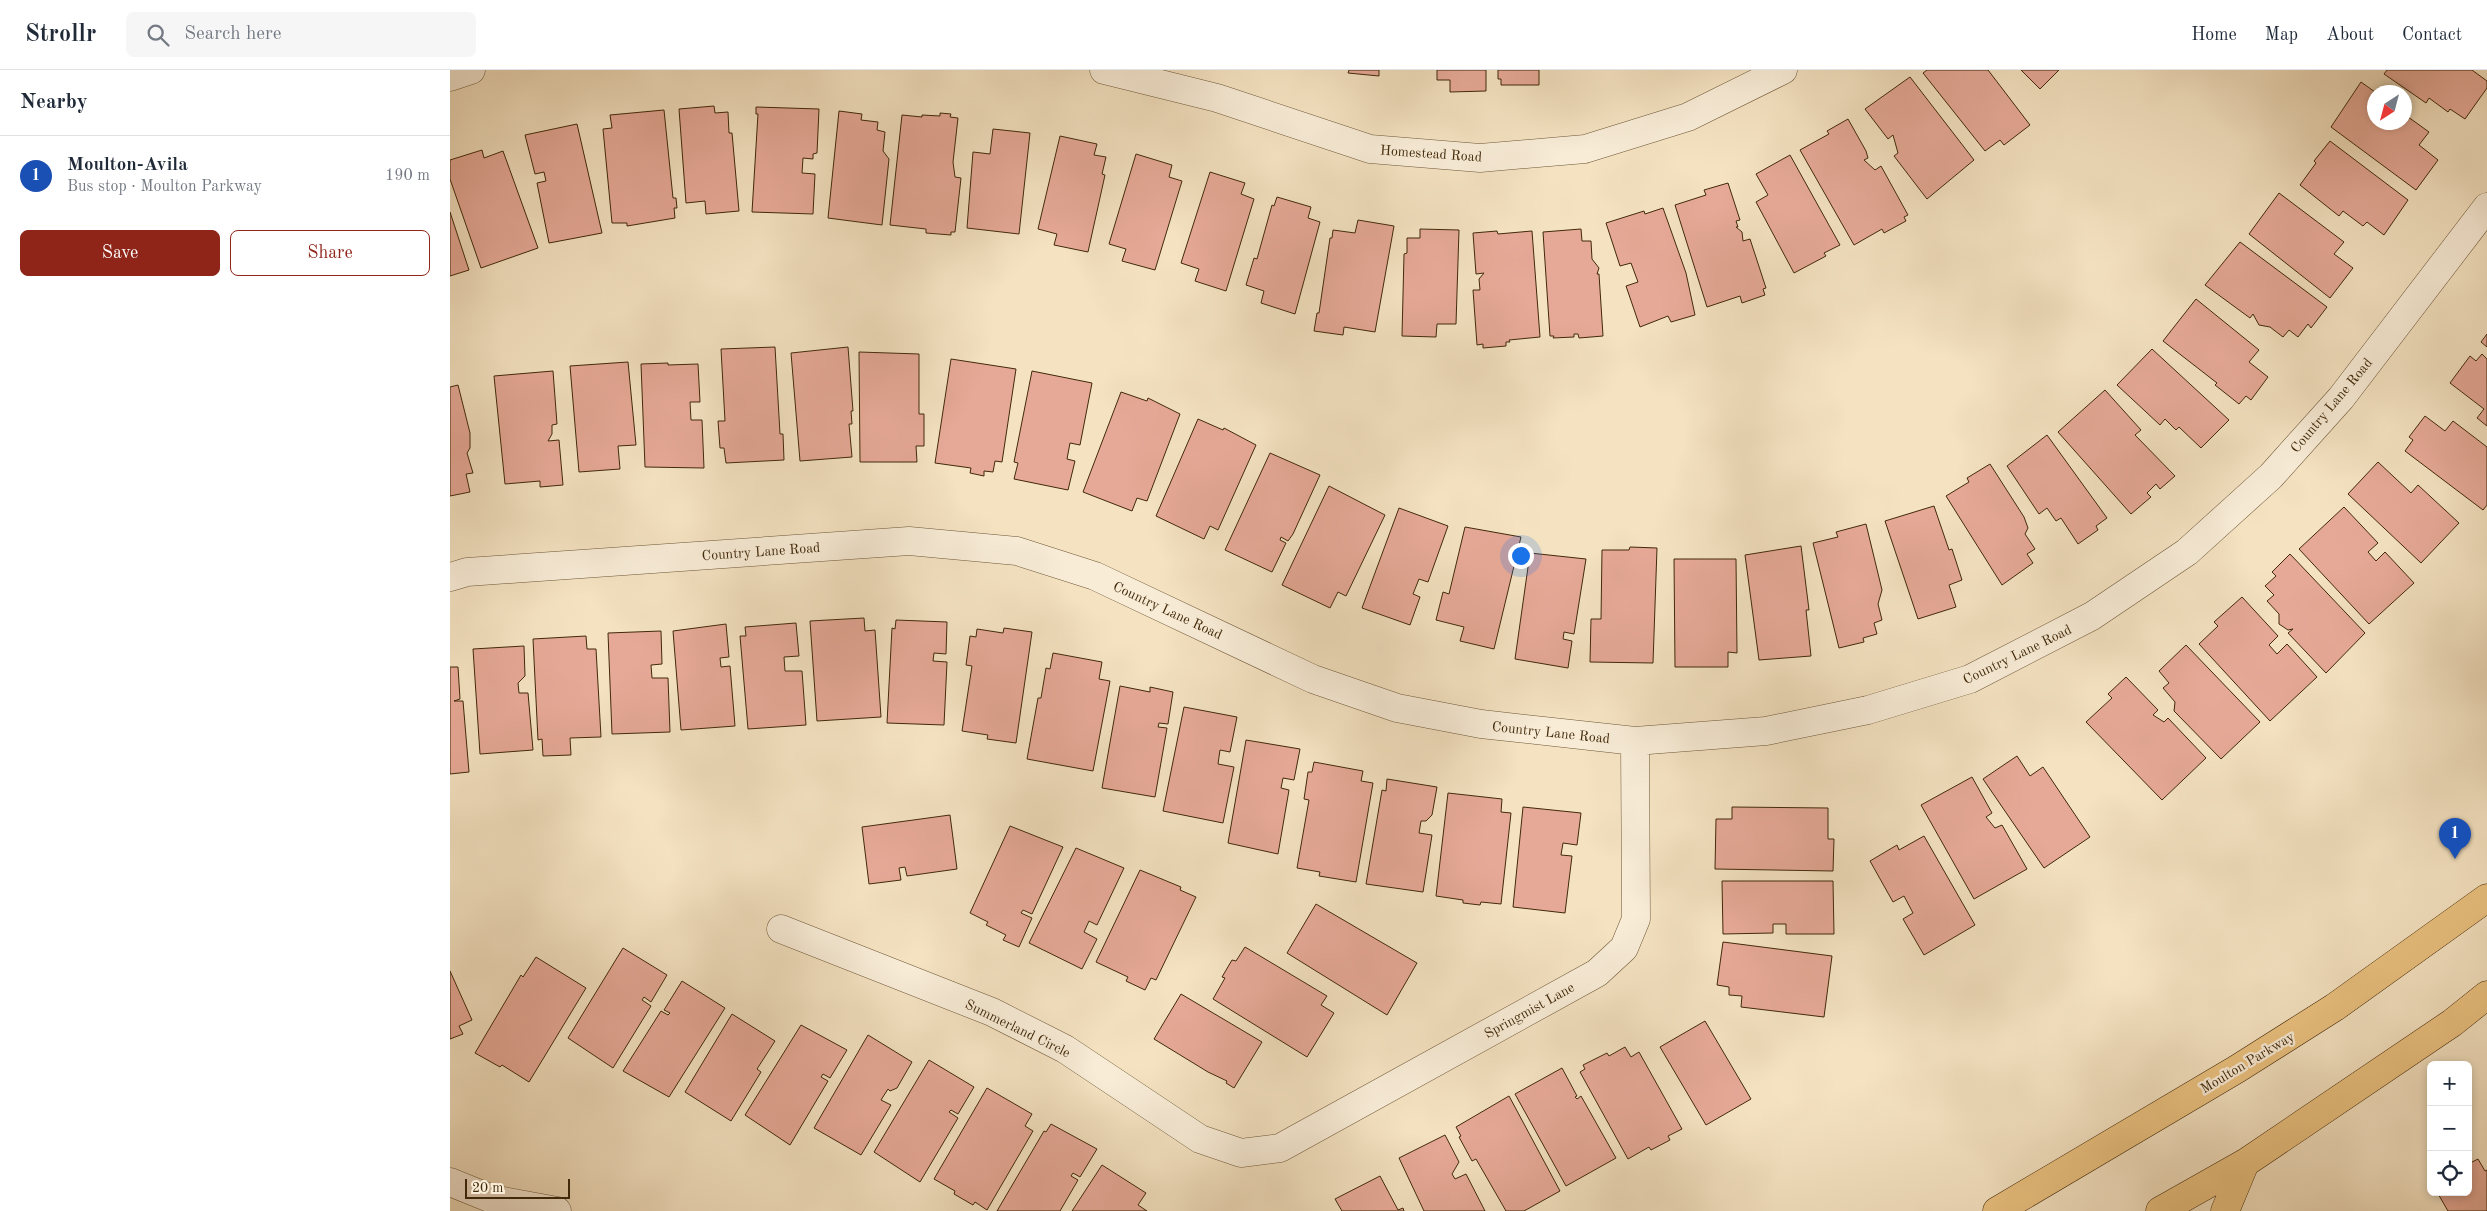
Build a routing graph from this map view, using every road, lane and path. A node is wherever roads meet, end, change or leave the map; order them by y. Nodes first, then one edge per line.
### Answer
1 (471, 70) edge
2 (1104, 70) edge
3 (1783, 70) edge
4 (450, 77) edge
5 (2487, 207) edge
6 (450, 577) edge
7 (1635, 741) junction
8 (2487, 898) edge
9 (781, 929) dead end
10 (2487, 995) edge
11 (1241, 1153) joint
12 (2245, 1163) junction
13 (450, 1182) edge
14 (557, 1211) edge
15 (1997, 1211) edge
16 (2160, 1211) edge
17 (2226, 1211) edge

1 - 4 street
2 - 3 street, Homestead Road
5 - 7 street, Country Lane Road
6 - 7 street, Country Lane Road
7 - 11 street, Springmist Lane
8 - 15 main road, Moulton Parkway
9 - 11 street, Summerland Circle
10 - 12 main road
12 - 16 main road
12 - 17 main road
13 - 14 street

